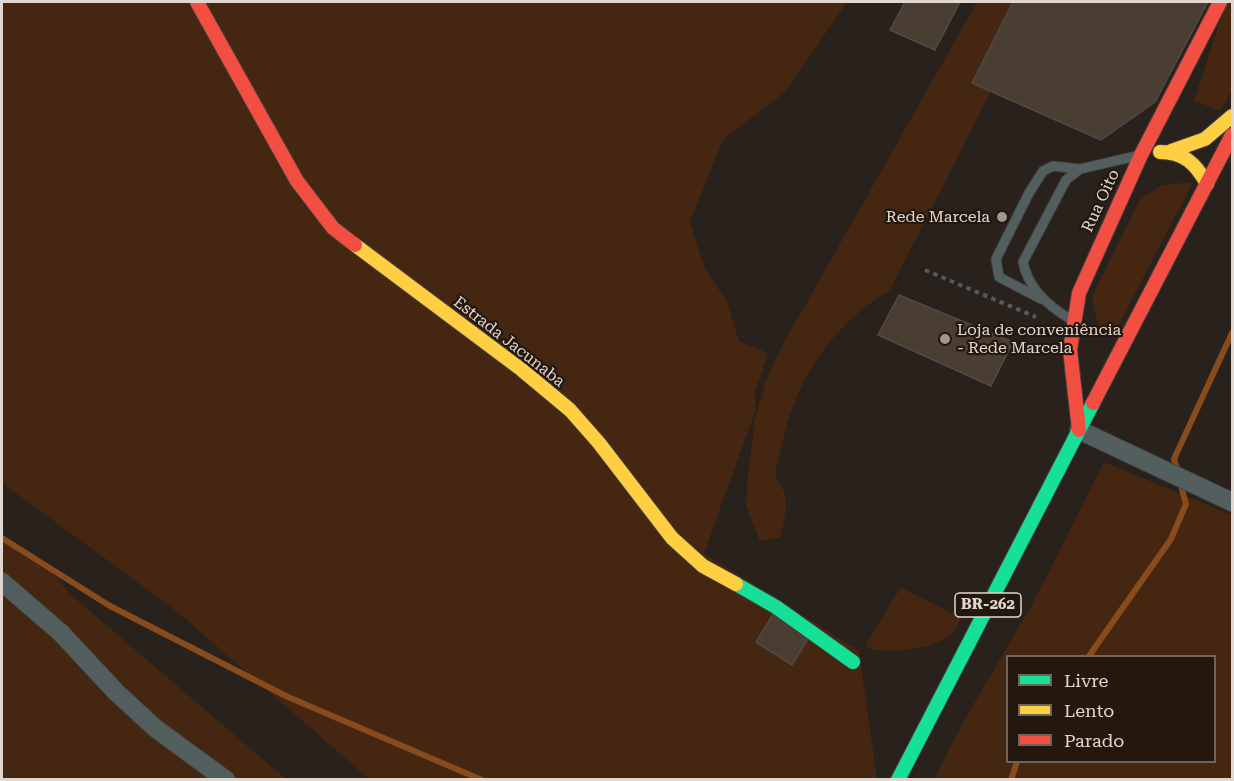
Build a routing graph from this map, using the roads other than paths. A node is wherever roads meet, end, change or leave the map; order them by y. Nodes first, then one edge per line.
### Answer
1 (197, 2) edge
2 (1220, 2) edge
3 (1233, 116) edge
4 (1233, 135) edge
5 (1171, 151) junction
6 (1141, 155) junction
7 (1080, 169) junction
8 (1207, 184) junction
9 (1045, 301) junction
10 (1073, 321) junction
11 (1079, 430) junction
12 (1233, 502) edge
13 (2, 582) edge
14 (853, 662) dead end
15 (226, 780) edge
16 (898, 780) edge

1 - 14 main road, Estrada Jacunaba
2 - 6 main road, Rua Oito
3 - 5 main road
4 - 8 main road, BR-262
5 - 6 main road
5 - 8 main road
6 - 7 lane
6 - 10 main road, Rua Oito
7 - 9 lane
7 - 9 lane
8 - 11 main road, BR-262
9 - 10 lane
10 - 11 main road, Rua Oito
11 - 12 street
11 - 16 main road, BR-262
13 - 15 street

